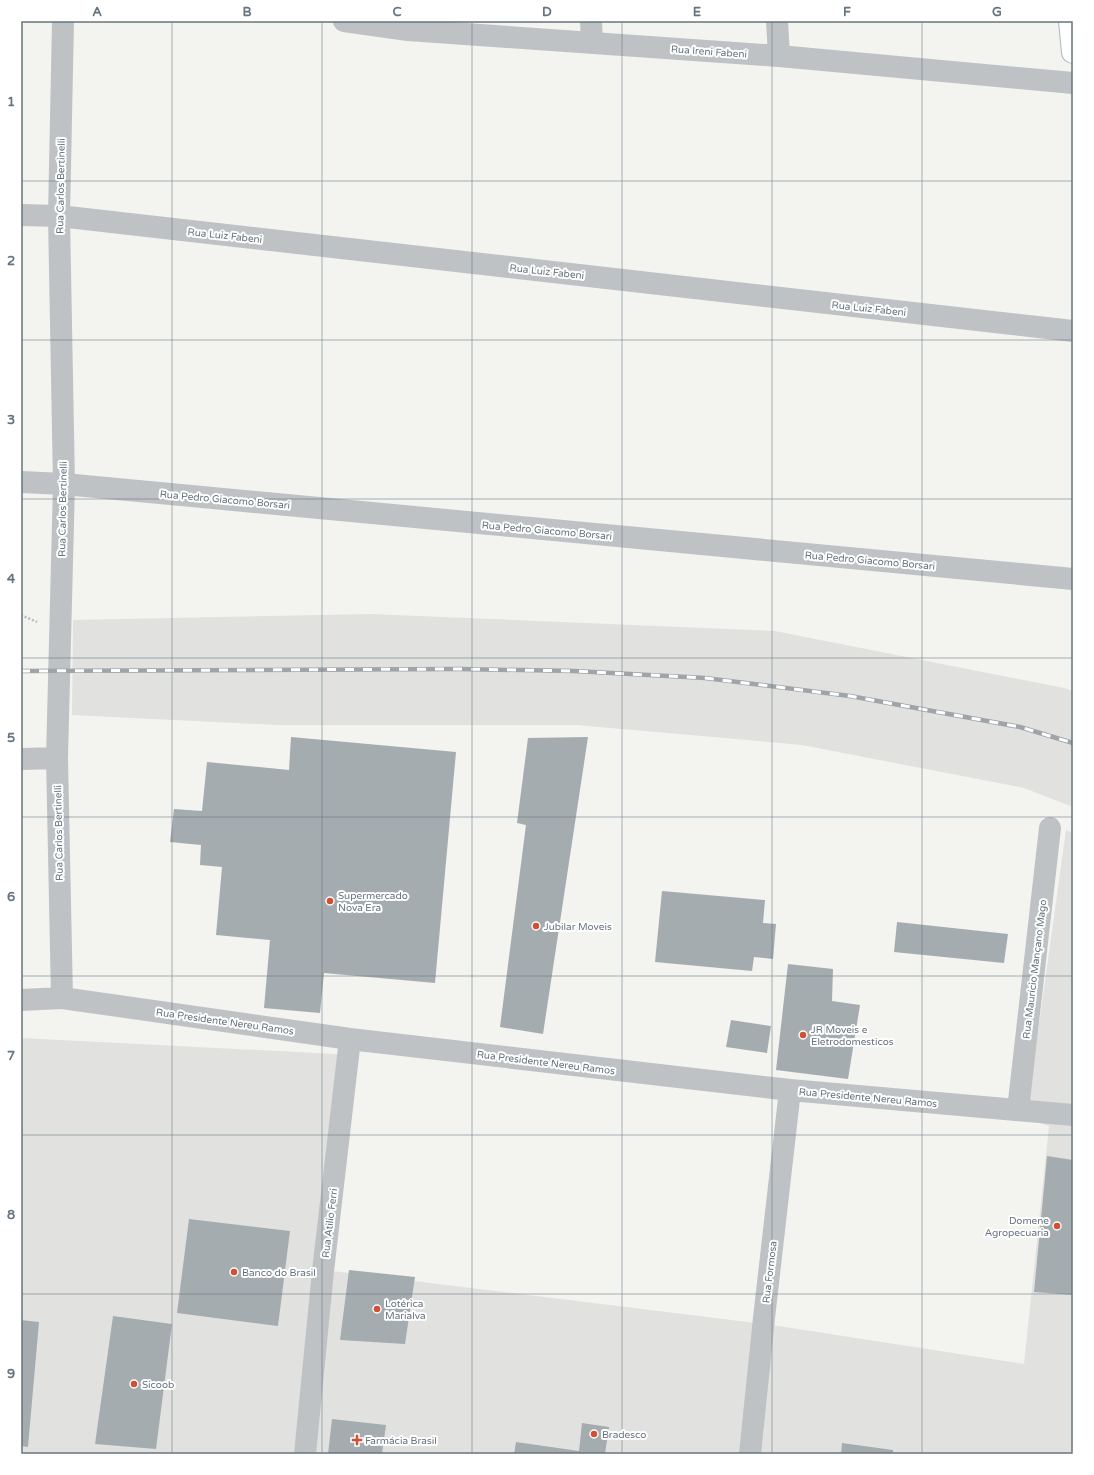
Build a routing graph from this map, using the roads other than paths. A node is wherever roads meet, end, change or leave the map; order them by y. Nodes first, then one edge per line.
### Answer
1 (63, 21) edge
2 (344, 21) edge
3 (591, 21) edge
4 (777, 21) edge
5 (1070, 21) edge
6 (408, 25) edge
7 (592, 42) junction
8 (1073, 52) edge
9 (779, 56) junction
10 (1073, 83) edge
11 (21, 215) edge
12 (59, 216) junction
13 (1073, 331) edge
14 (21, 482) edge
15 (64, 484) junction
16 (1073, 580) edge
17 (57, 758) junction
18 (21, 759) edge
19 (1050, 828) dead end
20 (62, 998) junction
21 (21, 1000) edge
22 (350, 1039) junction
23 (790, 1090) junction
24 (1018, 1110) junction
25 (1073, 1115) edge
26 (305, 1454) edge
27 (750, 1454) edge

1 - 12 street, Rua Carlos Bertinelli
2 - 6 street, Rua Ireni Fabeni
3 - 7 street
4 - 9 street
5 - 8 main road
6 - 7 street, Rua Ireni Fabeni
7 - 9 street, Rua Ireni Fabeni
9 - 10 street, Rua Ireni Fabeni
11 - 12 street, Rua Luiz Fabeni
12 - 13 street, Rua Luiz Fabeni
12 - 15 street, Rua Carlos Bertinelli
14 - 15 street, Rua Pedro Giacomo Borsari
15 - 16 street, Rua Pedro Giacomo Borsari
15 - 17 street, Rua Carlos Bertinelli
17 - 18 street
17 - 20 street, Rua Carlos Bertinelli
19 - 24 street, Rua Maurício Mançano Mago
20 - 21 street, Rua Presidente Nereu Ramos
20 - 22 street, Rua Presidente Nereu Ramos
22 - 23 street, Rua Presidente Nereu Ramos
22 - 26 street, Rua Atilio Ferri
23 - 24 street, Rua Presidente Nereu Ramos
23 - 27 street, Rua Formosa
24 - 25 street, Rua Presidente Nereu Ramos

